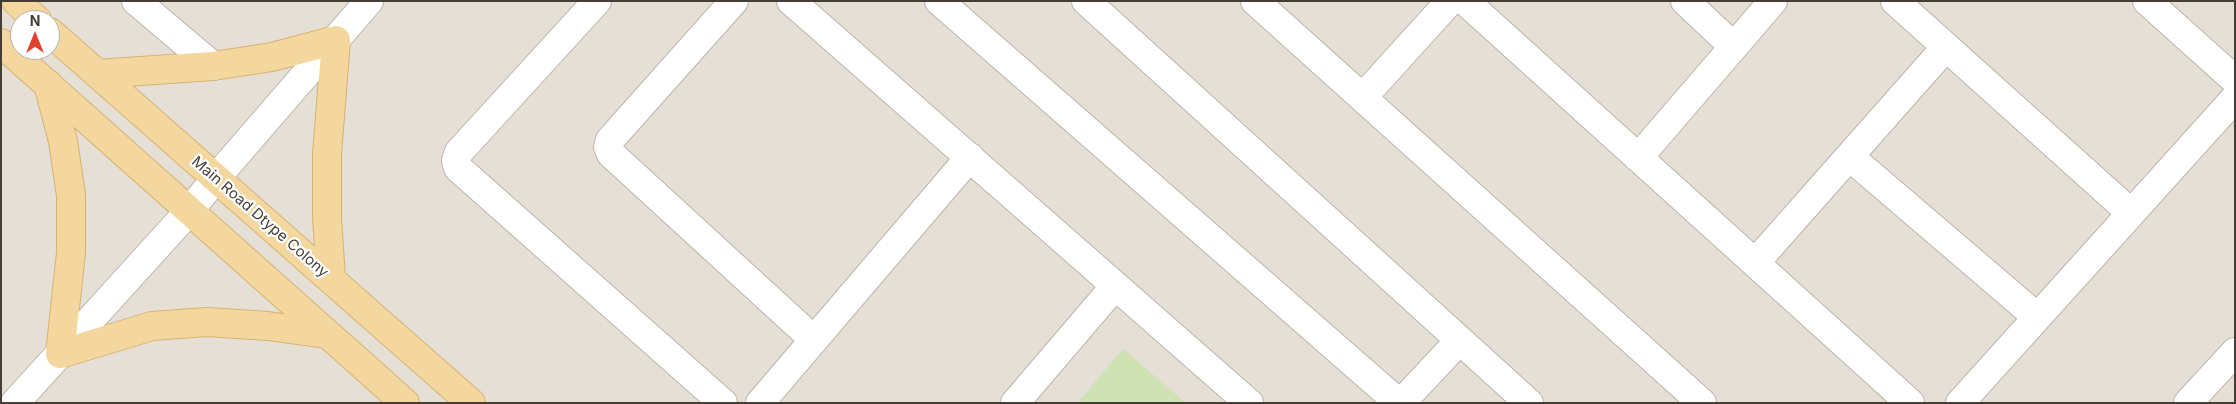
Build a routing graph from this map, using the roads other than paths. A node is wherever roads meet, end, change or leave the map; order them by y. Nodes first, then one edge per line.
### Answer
1 (16, 1) edge
2 (136, 1) edge
3 (369, 1) edge
4 (597, 1) edge
5 (734, 1) edge
6 (791, 1) edge
7 (939, 1) edge
8 (1086, 1) edge
9 (1254, 1) edge
10 (1450, 1) edge
11 (1465, 1) edge
12 (1684, 1) edge
13 (1773, 1) edge
14 (1895, 1) edge
15 (2147, 1) edge
16 (26, 10) edge
17 (336, 40) junction
18 (60, 41) edge
19 (1, 42) edge
20 (1733, 46) junction
21 (1946, 47) junction
22 (213, 66) junction
23 (97, 74) junction
24 (2235, 80) edge
25 (48, 84) junction
26 (1363, 97) junction
27 (2235, 98) edge
28 (970, 157) junction
29 (1850, 157) junction
30 (1638, 158) junction
31 (216, 178) junction
32 (190, 210) junction
33 (2131, 213) junction
34 (1755, 263) junction
35 (330, 279) junction
36 (1115, 286) junction
37 (2037, 317) junction
38 (326, 334) junction
39 (814, 340) junction
40 (1459, 341) junction
41 (2235, 352) edge
42 (60, 354) junction
43 (15, 403) edge
44 (405, 403) edge
45 (471, 403) edge
46 (723, 403) edge
47 (760, 403) edge
48 (1015, 403) edge
49 (1249, 403) edge
50 (1400, 403) edge
51 (1529, 403) edge
52 (1702, 403) edge
53 (1910, 403) edge
54 (1960, 403) edge
55 (2188, 403) edge

1 - 16 main road
2 - 22 street
3 - 17 street
4 - 46 street
5 - 39 street
6 - 28 street
7 - 50 street
8 - 40 street
9 - 26 street
10 - 26 street
11 - 30 street
12 - 20 street
13 - 20 street
14 - 21 street
15 - 24 street
17 - 22 main road
17 - 31 street
17 - 35 main road
18 - 23 main road, Main Road Dtype Colony
19 - 25 main road
20 - 30 street
21 - 29 street
21 - 33 street
22 - 23 main road
23 - 31 main road, Main Road Dtype Colony
25 - 32 main road
25 - 42 main road
26 - 52 street
27 - 33 street
28 - 36 street
28 - 39 street
29 - 34 street
29 - 37 street
30 - 34 street
31 - 32 street
31 - 35 main road, Main Road Dtype Colony
32 - 38 main road
32 - 42 street
33 - 37 street
34 - 53 street
35 - 45 main road, Main Road Dtype Colony
36 - 48 street
36 - 49 street
37 - 54 street
38 - 42 main road
38 - 44 main road
39 - 47 street
40 - 50 street
40 - 51 street
41 - 55 street
42 - 43 street

